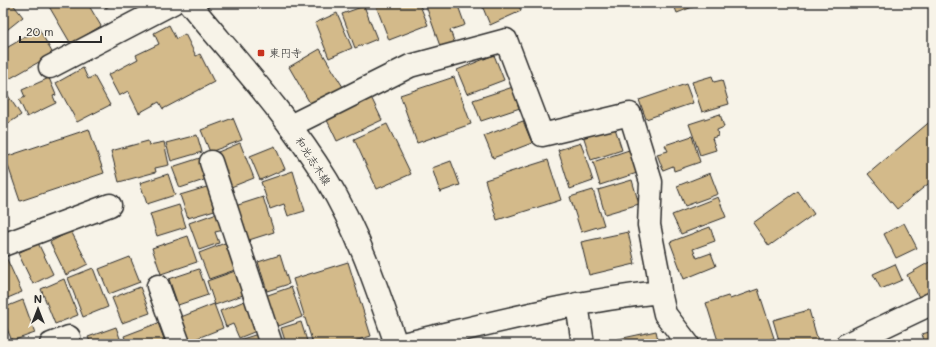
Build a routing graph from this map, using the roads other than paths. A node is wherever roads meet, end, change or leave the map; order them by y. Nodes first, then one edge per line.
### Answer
1 (173, 3) edge
2 (189, 3) edge
3 (50, 67) dead end
4 (290, 126) junction
5 (211, 162) dead end
6 (110, 205) dead end
7 (3, 245) edge
8 (158, 286) dead end
9 (660, 292) junction
10 (933, 302) edge
11 (577, 304) junction
12 (179, 344) edge
13 (271, 344) edge
14 (396, 344) edge
15 (403, 344) edge
16 (583, 344) edge
17 (688, 344) edge
18 (847, 344) edge

1 - 3 street
2 - 4 street, 和光志木線
4 - 9 street
4 - 14 street, 和光志木線
5 - 13 street
6 - 7 street
8 - 12 street
9 - 11 street
9 - 17 street
10 - 18 street
11 - 15 street
11 - 16 street

